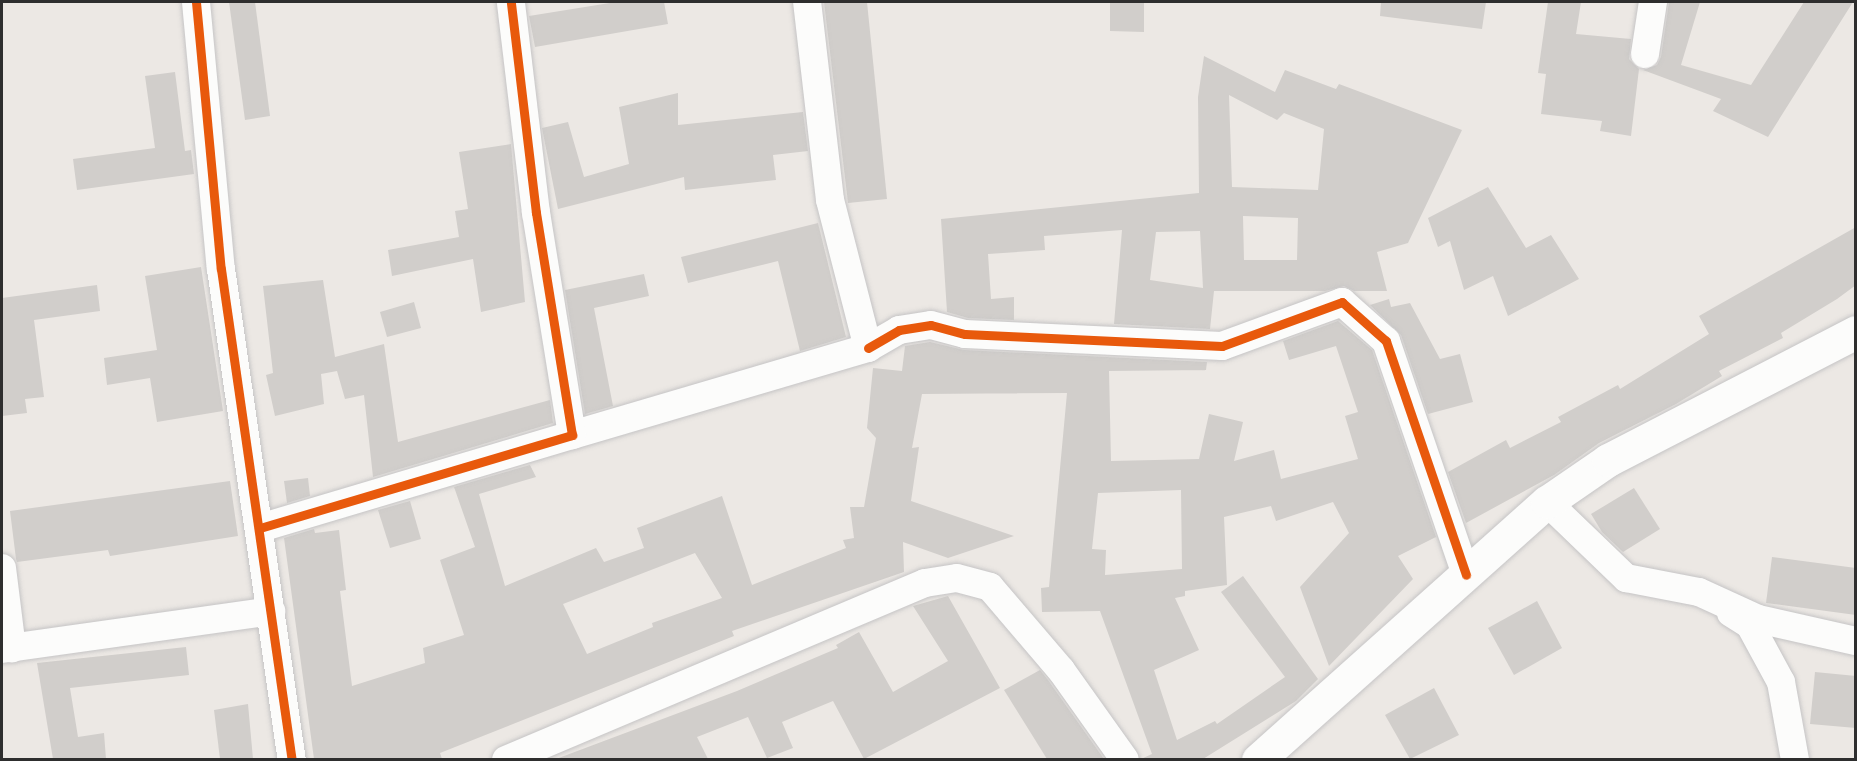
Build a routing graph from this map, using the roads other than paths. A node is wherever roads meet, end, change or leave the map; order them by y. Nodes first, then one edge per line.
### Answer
1 (196, 2) edge
2 (511, 2) edge
3 (807, 2) edge
4 (1653, 2) edge
5 (1645, 54) dead end
6 (1856, 332) edge
7 (868, 348) junction
8 (572, 435) junction
9 (1547, 502) junction
10 (260, 528) junction
11 (2, 568) edge
12 (1466, 575) junction
13 (1699, 592) junction
14 (271, 611) junction
15 (1856, 641) edge
16 (7, 649) edge
17 (292, 759) edge
18 (506, 759) edge
19 (1125, 759) edge
20 (1258, 759) edge
21 (1795, 759) edge

1 - 10 street
2 - 8 street
3 - 7 street
4 - 5 street
6 - 9 main road
7 - 8 street
7 - 12 street
8 - 10 street
9 - 12 main road
9 - 13 street
10 - 14 street
11 - 16 street
12 - 20 main road
13 - 15 street
13 - 21 street
14 - 16 street
14 - 17 street
18 - 19 street

